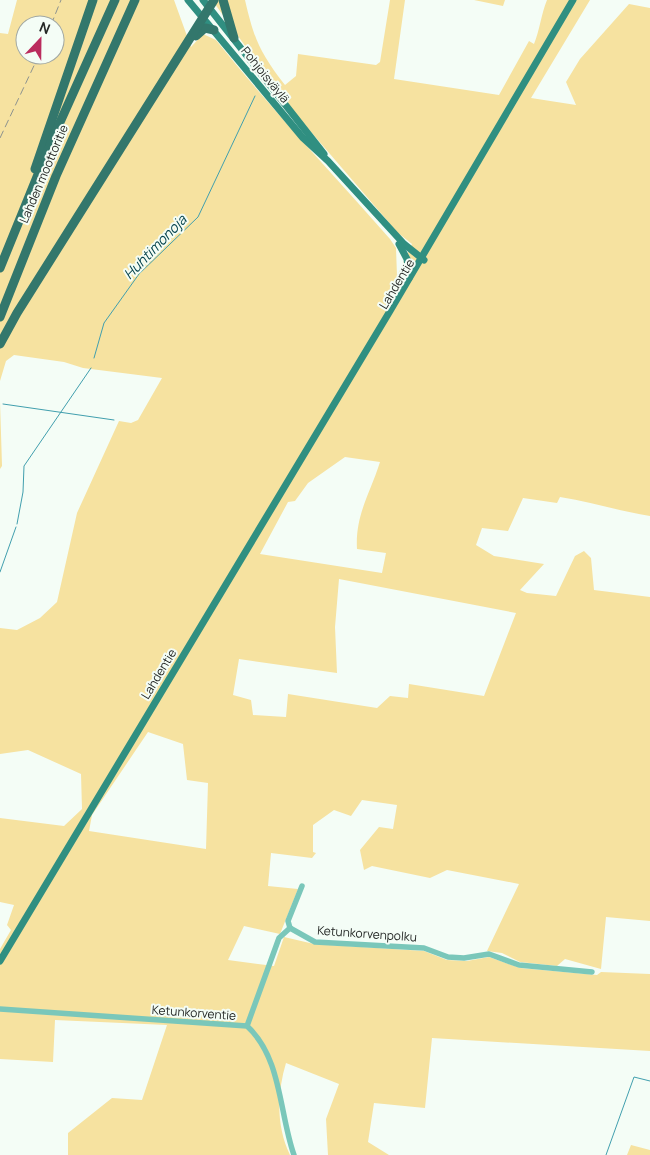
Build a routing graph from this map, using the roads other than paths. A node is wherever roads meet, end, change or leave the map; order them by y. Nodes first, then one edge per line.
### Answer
1 (92, 0) edge
2 (115, 0) edge
3 (135, 0) edge
4 (188, 0) edge
5 (203, 0) edge
6 (223, 0) edge
7 (573, 0) edge
8 (212, 4) edge
9 (204, 18) junction
10 (214, 30) junction
11 (234, 38) junction
12 (188, 42) junction
13 (328, 161) junction
14 (358, 196) junction
15 (12, 238) junction
16 (399, 244) junction
17 (422, 259) junction
18 (0, 268) edge
19 (409, 279) junction
20 (0, 317) edge
21 (0, 344) edge
22 (337, 398) junction
23 (302, 886) dead end
24 (290, 928) junction
25 (0, 961) edge
26 (592, 972) dead end
27 (0, 1010) edge
28 (247, 1026) junction
29 (294, 1155) edge

1 - 15 highway
2 - 15 highway, Lahden moottoritie
3 - 20 highway, Lahden moottoritie
4 - 9 main road, Pohjoisväylä
5 - 8 main road, Pohjoisväylä
6 - 11 highway
7 - 17 main road, Lahdentie
8 - 9 highway
8 - 11 main road, Pohjoisväylä
9 - 10 main road, Pohjoisväylä
9 - 12 highway
10 - 12 highway
10 - 13 main road, Pohjoisväylä
11 - 13 main road, Pohjoisväylä
12 - 21 highway
13 - 14 main road, Pohjoisväylä
14 - 16 main road, Pohjoisväylä
14 - 17 main road, Pohjoisväylä
15 - 18 highway, Lahden moottoritie
16 - 17 main road, Pohjoisväylä
16 - 19 main road, Pohjoisväylä
17 - 19 main road, Lahdentie
17 - 22 main road, Lahdentie
19 - 22 main road, Lahdentie
22 - 25 main road, Lahdentie
23 - 24 street
24 - 26 street, Ketunkorvenpolku
24 - 28 street
27 - 28 street, Ketunkorventie
28 - 29 street, Ketunkorventie

